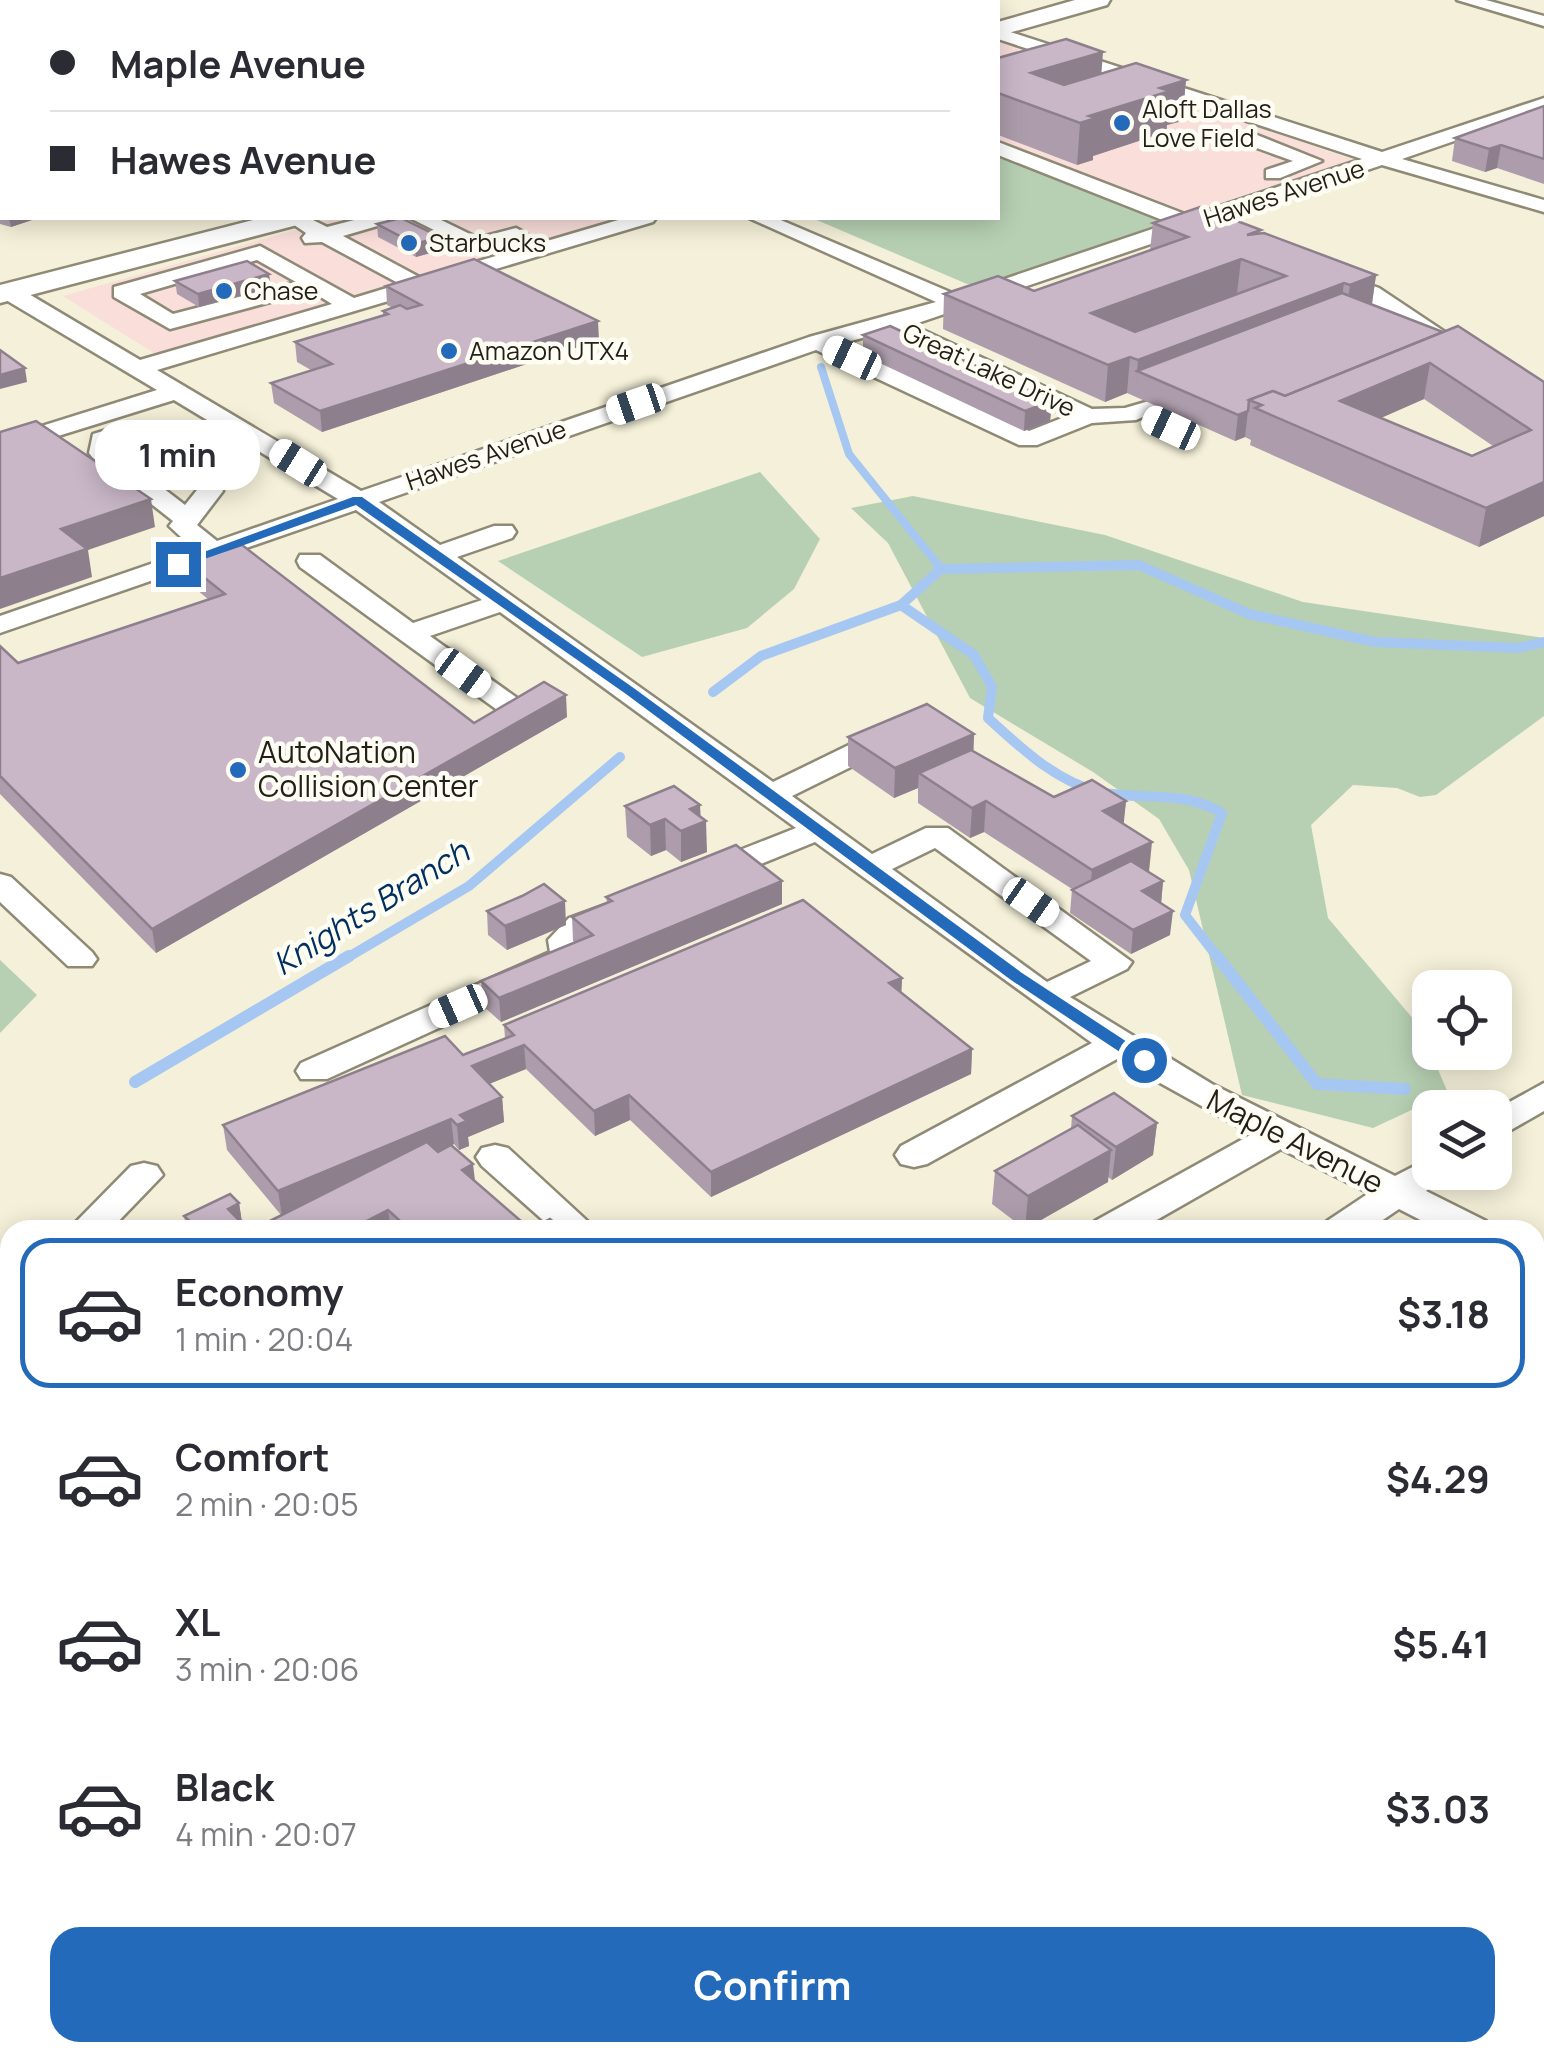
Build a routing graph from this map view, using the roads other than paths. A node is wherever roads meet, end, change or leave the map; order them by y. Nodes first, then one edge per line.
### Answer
1 (1045, 0) edge
2 (1099, 0) edge
3 (1466, 0) edge
4 (1493, 3) edge
5 (1000, 13) edge
6 (1544, 21) edge
7 (1000, 30) edge
8 (1000, 32) edge
9 (1027, 64) edge
10 (1544, 104) edge
11 (1232, 109) junction
12 (1203, 120) junction
13 (1000, 149) edge
14 (1386, 158) junction
15 (1544, 206) edge
16 (1161, 212) junction
17 (213, 220) edge
18 (284, 220) edge
19 (296, 220) edge
20 (377, 220) edge
21 (400, 220) edge
22 (425, 220) edge
23 (474, 220) edge
24 (565, 220) edge
25 (576, 220) edge
26 (639, 220) edge
27 (765, 220) edge
28 (1189, 224) junction
29 (444, 229) junction
30 (601, 231) junction
31 (325, 234) junction
32 (1225, 238) edge
33 (260, 252) junction
34 (1298, 266) edge
35 (408, 280) junction
36 (314, 284) junction
37 (2, 287) edge
38 (955, 302) junction
39 (360, 313) junction
40 (892, 324) junction
41 (1437, 334) junction
42 (817, 342) junction
43 (1409, 345) edge
44 (1467, 354) edge
45 (162, 381) junction
46 (1088, 416) junction
47 (1171, 428) dead end
48 (0, 447) edge
49 (358, 500) junction
50 (188, 520) dead end
51 (503, 532) dead end
52 (215, 552) junction
53 (437, 554) junction
54 (310, 561) dead end
55 (502, 602) junction
56 (0, 625) edge
57 (409, 634) junction
58 (517, 712) edge
59 (862, 750) edge
60 (770, 795) junction
61 (818, 830) junction
62 (869, 868) junction
63 (0, 884) edge
64 (679, 886) edge
65 (646, 899) edge
66 (80, 959) dead end
67 (1045, 996) junction
68 (1117, 1044) junction
69 (314, 1071) dead end
70 (1544, 1094) edge
71 (1512, 1116) edge
72 (1279, 1134) junction
73 (914, 1155) dead end
74 (495, 1157) dead end
75 (144, 1176) dead end
76 (1412, 1182) edge
77 (1395, 1194) junction
78 (98, 1220) edge
79 (567, 1220) edge
80 (1127, 1220) edge
81 (1357, 1220) edge
82 (1451, 1220) edge

1 - 5 main road
2 - 7 main road
3 - 4 street
4 - 6 street
8 - 11 street
9 - 12 street
10 - 14 street, Hawes Avenue
11 - 12 street
11 - 14 street
12 - 16 street
13 - 16 street
14 - 15 street
14 - 28 street, Hawes Avenue
16 - 28 street
17 - 37 main road
18 - 37 main road
19 - 31 street
20 - 31 street
21 - 35 street
22 - 29 street
23 - 29 street
24 - 29 street
25 - 30 street
26 - 30 street
27 - 38 street
28 - 32 street
28 - 38 street, Hawes Avenue
30 - 35 street
31 - 33 street
31 - 35 street
33 - 36 street
33 - 36 street
34 - 41 street
35 - 39 street
36 - 39 street
37 - 45 street, Maple Avenue
38 - 40 street, Hawes Avenue
39 - 45 street
40 - 42 street, Hawes Avenue
40 - 46 street, Great Lake Drive
41 - 43 street
41 - 44 street
42 - 46 street, Great Lake Drive
42 - 49 street, Hawes Avenue
45 - 48 street
45 - 49 street, Maple Avenue
46 - 47 street
49 - 52 street, Hawes Avenue
49 - 53 street, Maple Avenue
50 - 52 street
51 - 53 street
52 - 56 street, Hawes Avenue
53 - 55 street, Maple Avenue
54 - 57 street
55 - 57 street
55 - 60 street, Maple Avenue
57 - 58 street
59 - 60 street
60 - 61 street, Maple Avenue
61 - 62 street, Maple Avenue
61 - 64 street
62 - 67 street, Maple Avenue
62 - 67 street
63 - 66 street
65 - 69 street
67 - 68 street, Maple Avenue
68 - 72 street, Maple Avenue
68 - 73 street
70 - 71 street
72 - 77 street, Maple Avenue
72 - 80 street
74 - 79 street
75 - 78 street
76 - 77 street
77 - 81 street
77 - 82 street, Maple Avenue

